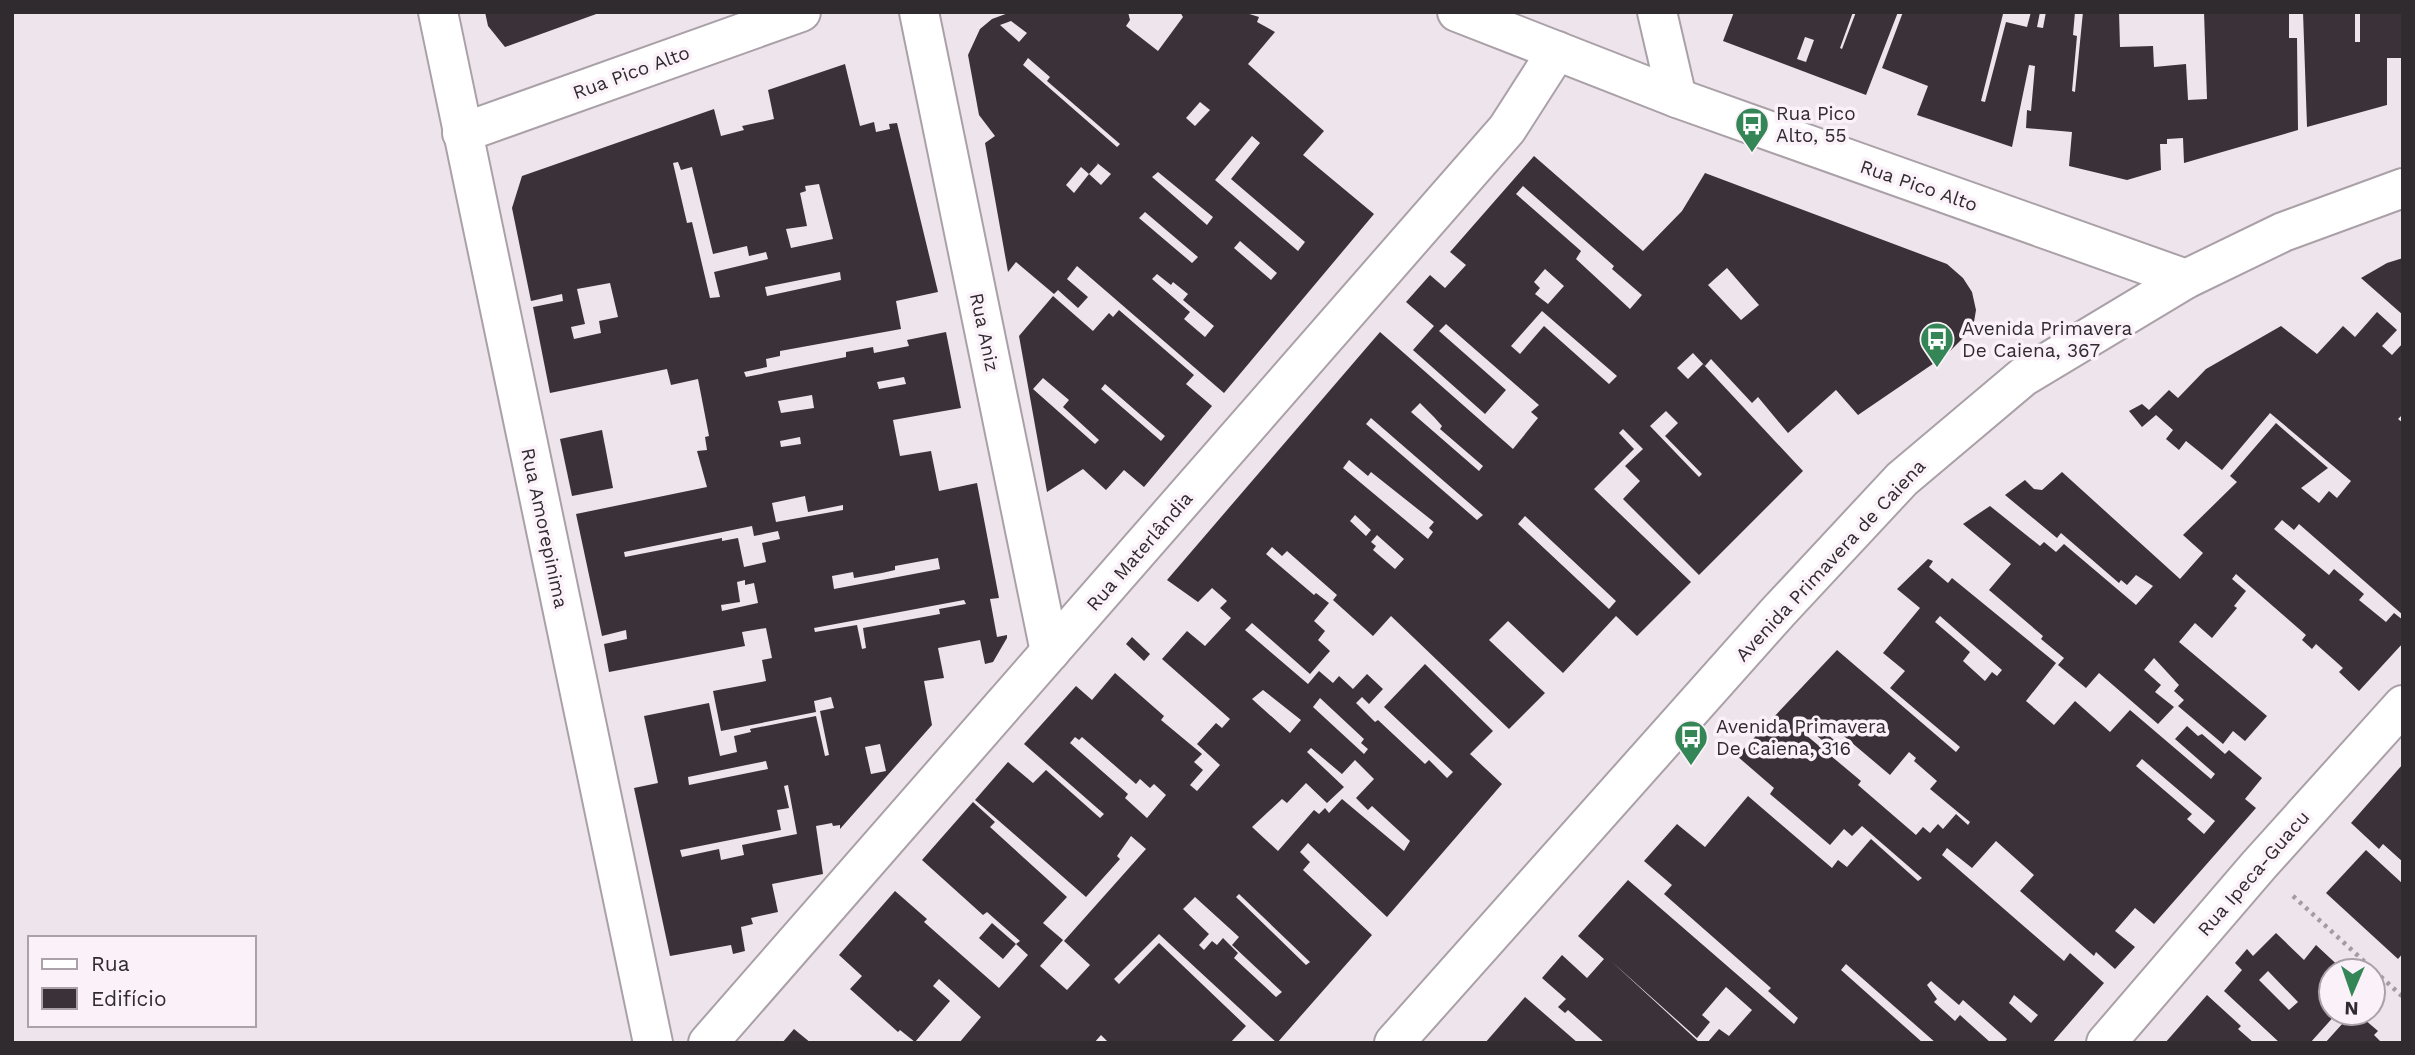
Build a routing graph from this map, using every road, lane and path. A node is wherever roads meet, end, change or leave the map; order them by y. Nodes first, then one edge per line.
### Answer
1 (438, 12) edge
2 (801, 12) edge
3 (919, 12) edge
4 (1457, 12) edge
5 (1657, 12) edge
6 (1558, 51) junction
7 (1676, 98) junction
8 (462, 133) junction
9 (2403, 188) edge
10 (2186, 279) junction
11 (1051, 652) junction
12 (2403, 705) edge
13 (2259, 865) junction
14 (2403, 997) edge
15 (653, 1043) edge
16 (708, 1043) edge
17 (1394, 1043) edge
18 (2106, 1043) edge

1 - 8 street, Rua Amorepinima
2 - 8 street, Rua Pico Alto
3 - 11 street, Rua Aniz
4 - 6 street, Rua Pico Alto
5 - 7 street
6 - 7 street, Rua Pico Alto
6 - 11 street, Rua Materlândia
7 - 10 street, Rua Pico Alto
8 - 15 street, Rua Amorepinima
9 - 10 street, Avenida Primavera de Caiena
10 - 17 street, Avenida Primavera de Caiena
11 - 16 street, Rua Materlândia
12 - 13 street, Rua Ipeca-Guacu
13 - 14 path
13 - 18 street, Rua Ipeca-Guacu

